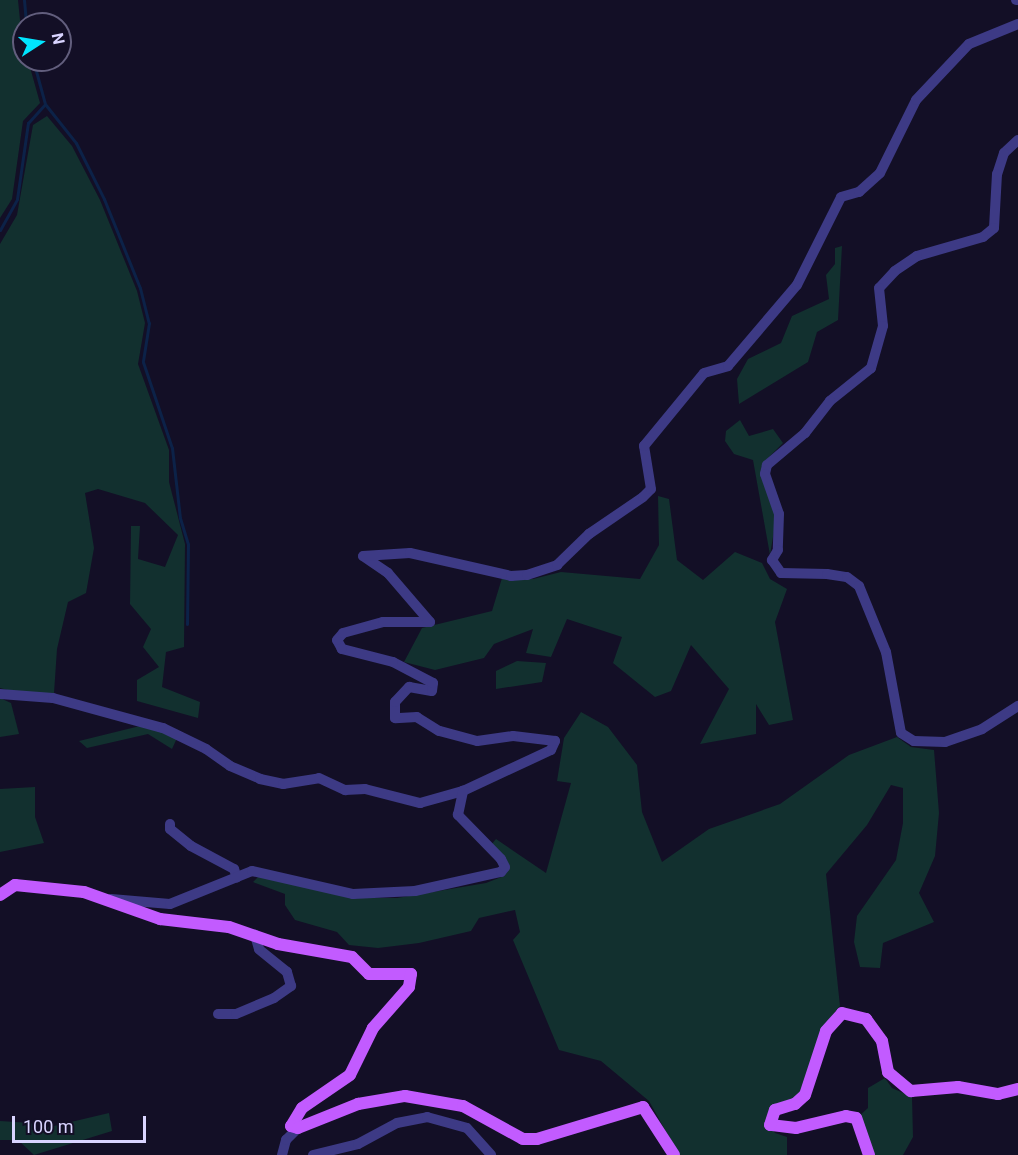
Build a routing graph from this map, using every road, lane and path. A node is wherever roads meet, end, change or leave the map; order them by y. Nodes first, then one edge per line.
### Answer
1 (1018, 24) edge
2 (1018, 140) edge
3 (0, 694) edge
4 (1018, 706) edge
5 (463, 791) junction
6 (170, 824) dead end
7 (237, 878) junction
8 (0, 895) edge
9 (100, 898) junction
10 (255, 935) junction
11 (218, 1014) dead end
12 (1018, 1089) edge
13 (298, 1128) junction
14 (282, 1155) edge
15 (313, 1155) edge
16 (491, 1155) edge
17 (674, 1155) edge
18 (869, 1155) edge

1 - 5 street
2 - 4 street
3 - 5 street
5 - 7 street
6 - 7 street
7 - 9 street
8 - 9 main road
9 - 10 main road
10 - 11 street
10 - 13 main road
12 - 18 main road
13 - 14 street
13 - 17 main road
15 - 16 street

